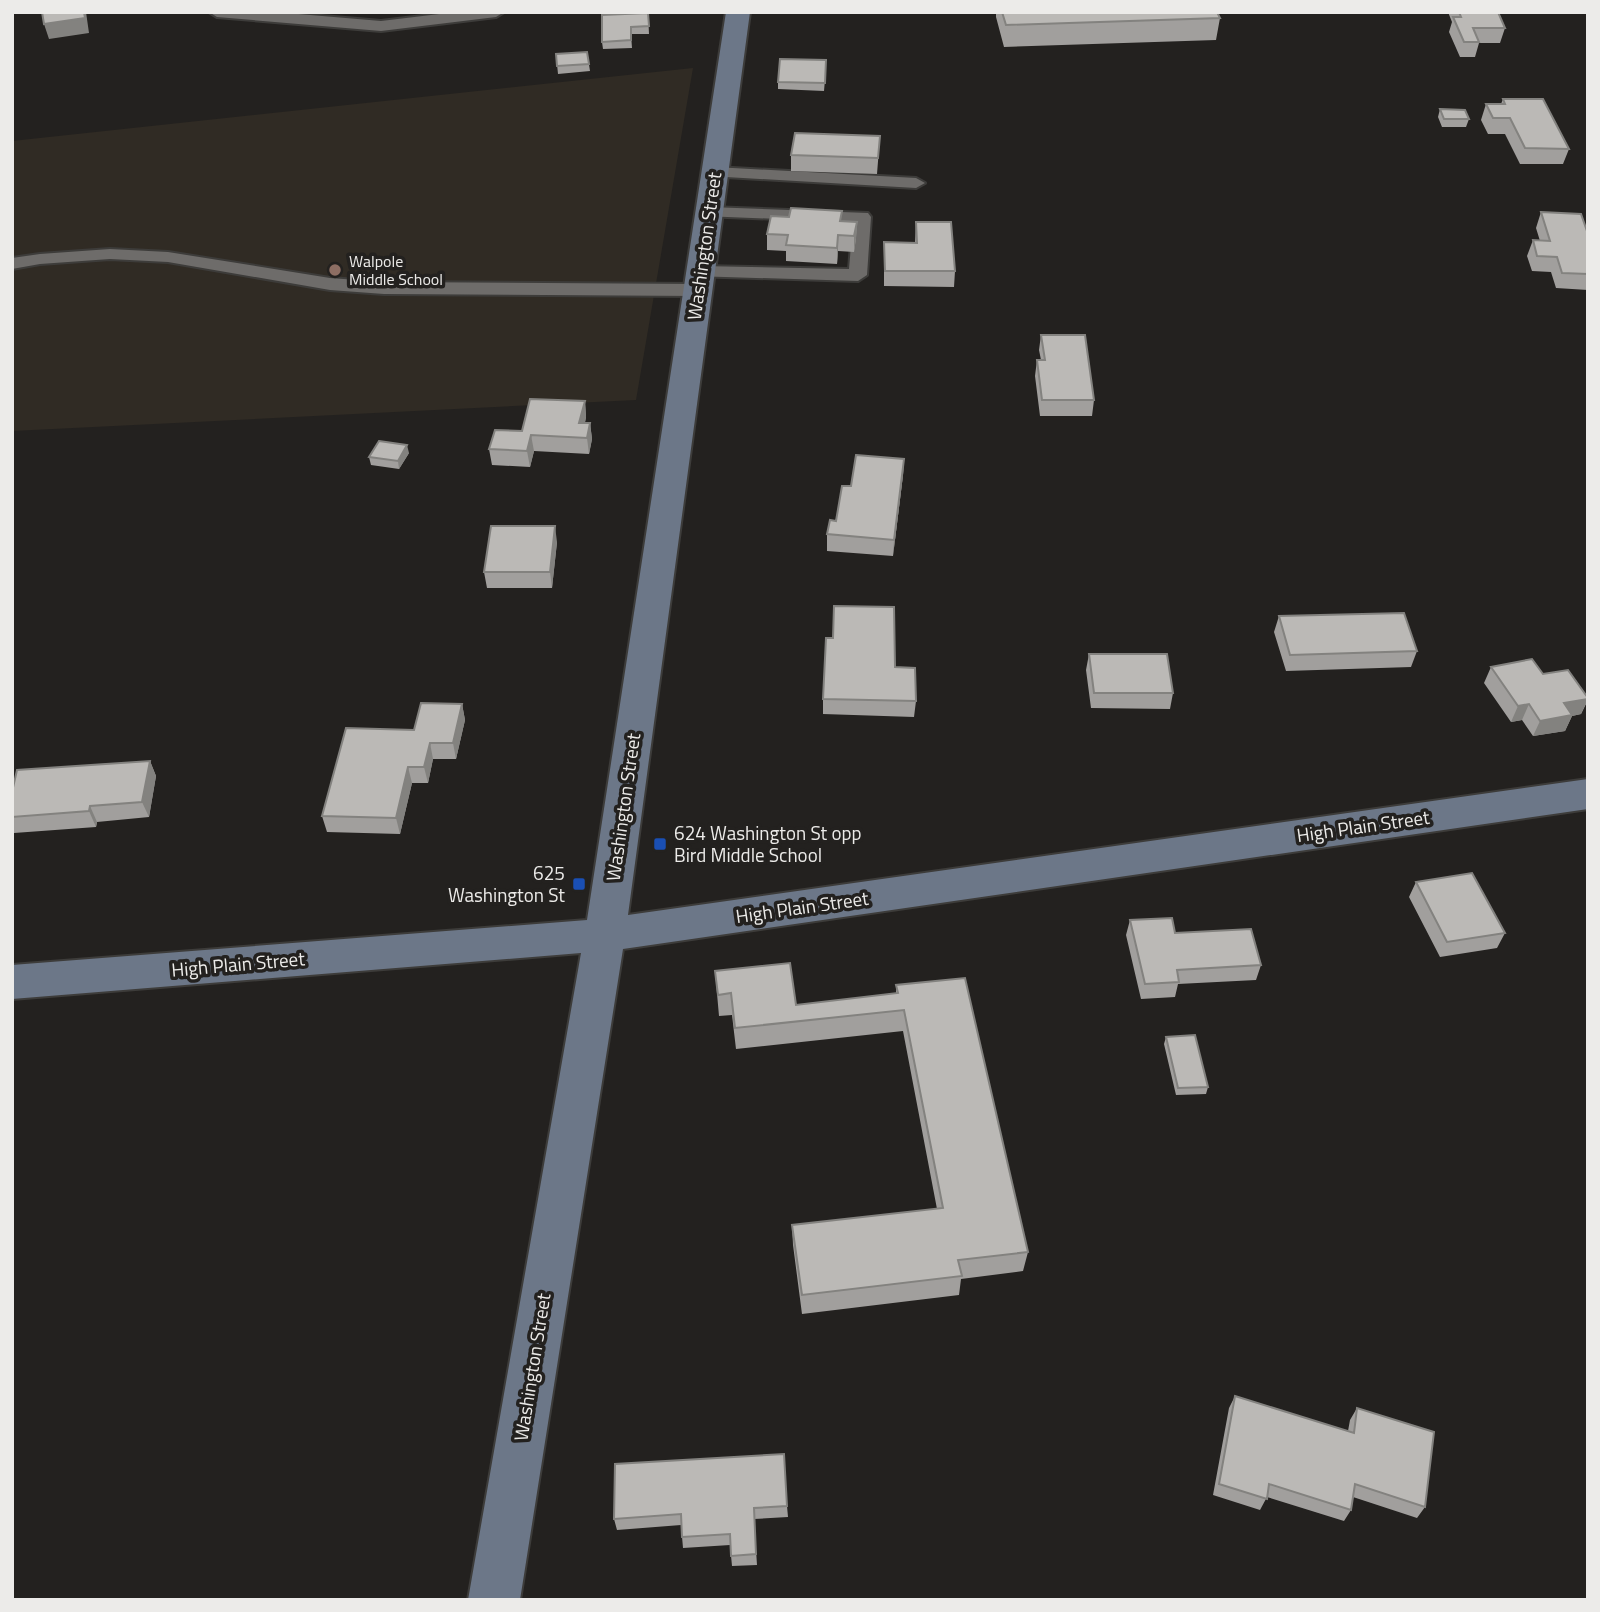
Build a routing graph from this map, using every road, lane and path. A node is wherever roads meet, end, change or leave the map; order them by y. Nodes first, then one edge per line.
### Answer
1 (217, 12) edge
2 (496, 12) edge
3 (738, 12) edge
4 (715, 172) junction
5 (916, 183) dead end
6 (709, 212) junction
7 (12, 264) edge
8 (699, 281) junction
9 (1588, 793) edge
10 (604, 935) junction
11 (12, 982) edge
12 (494, 1600) edge

1 - 2 lane
3 - 4 main road, Washington Street
4 - 5 lane
4 - 6 main road, Washington Street
6 - 8 main road, Washington Street
6 - 8 lane
7 - 8 lane
8 - 10 main road, Washington Street
9 - 10 main road, High Plain Street
10 - 11 main road, High Plain Street
10 - 12 main road, Washington Street

